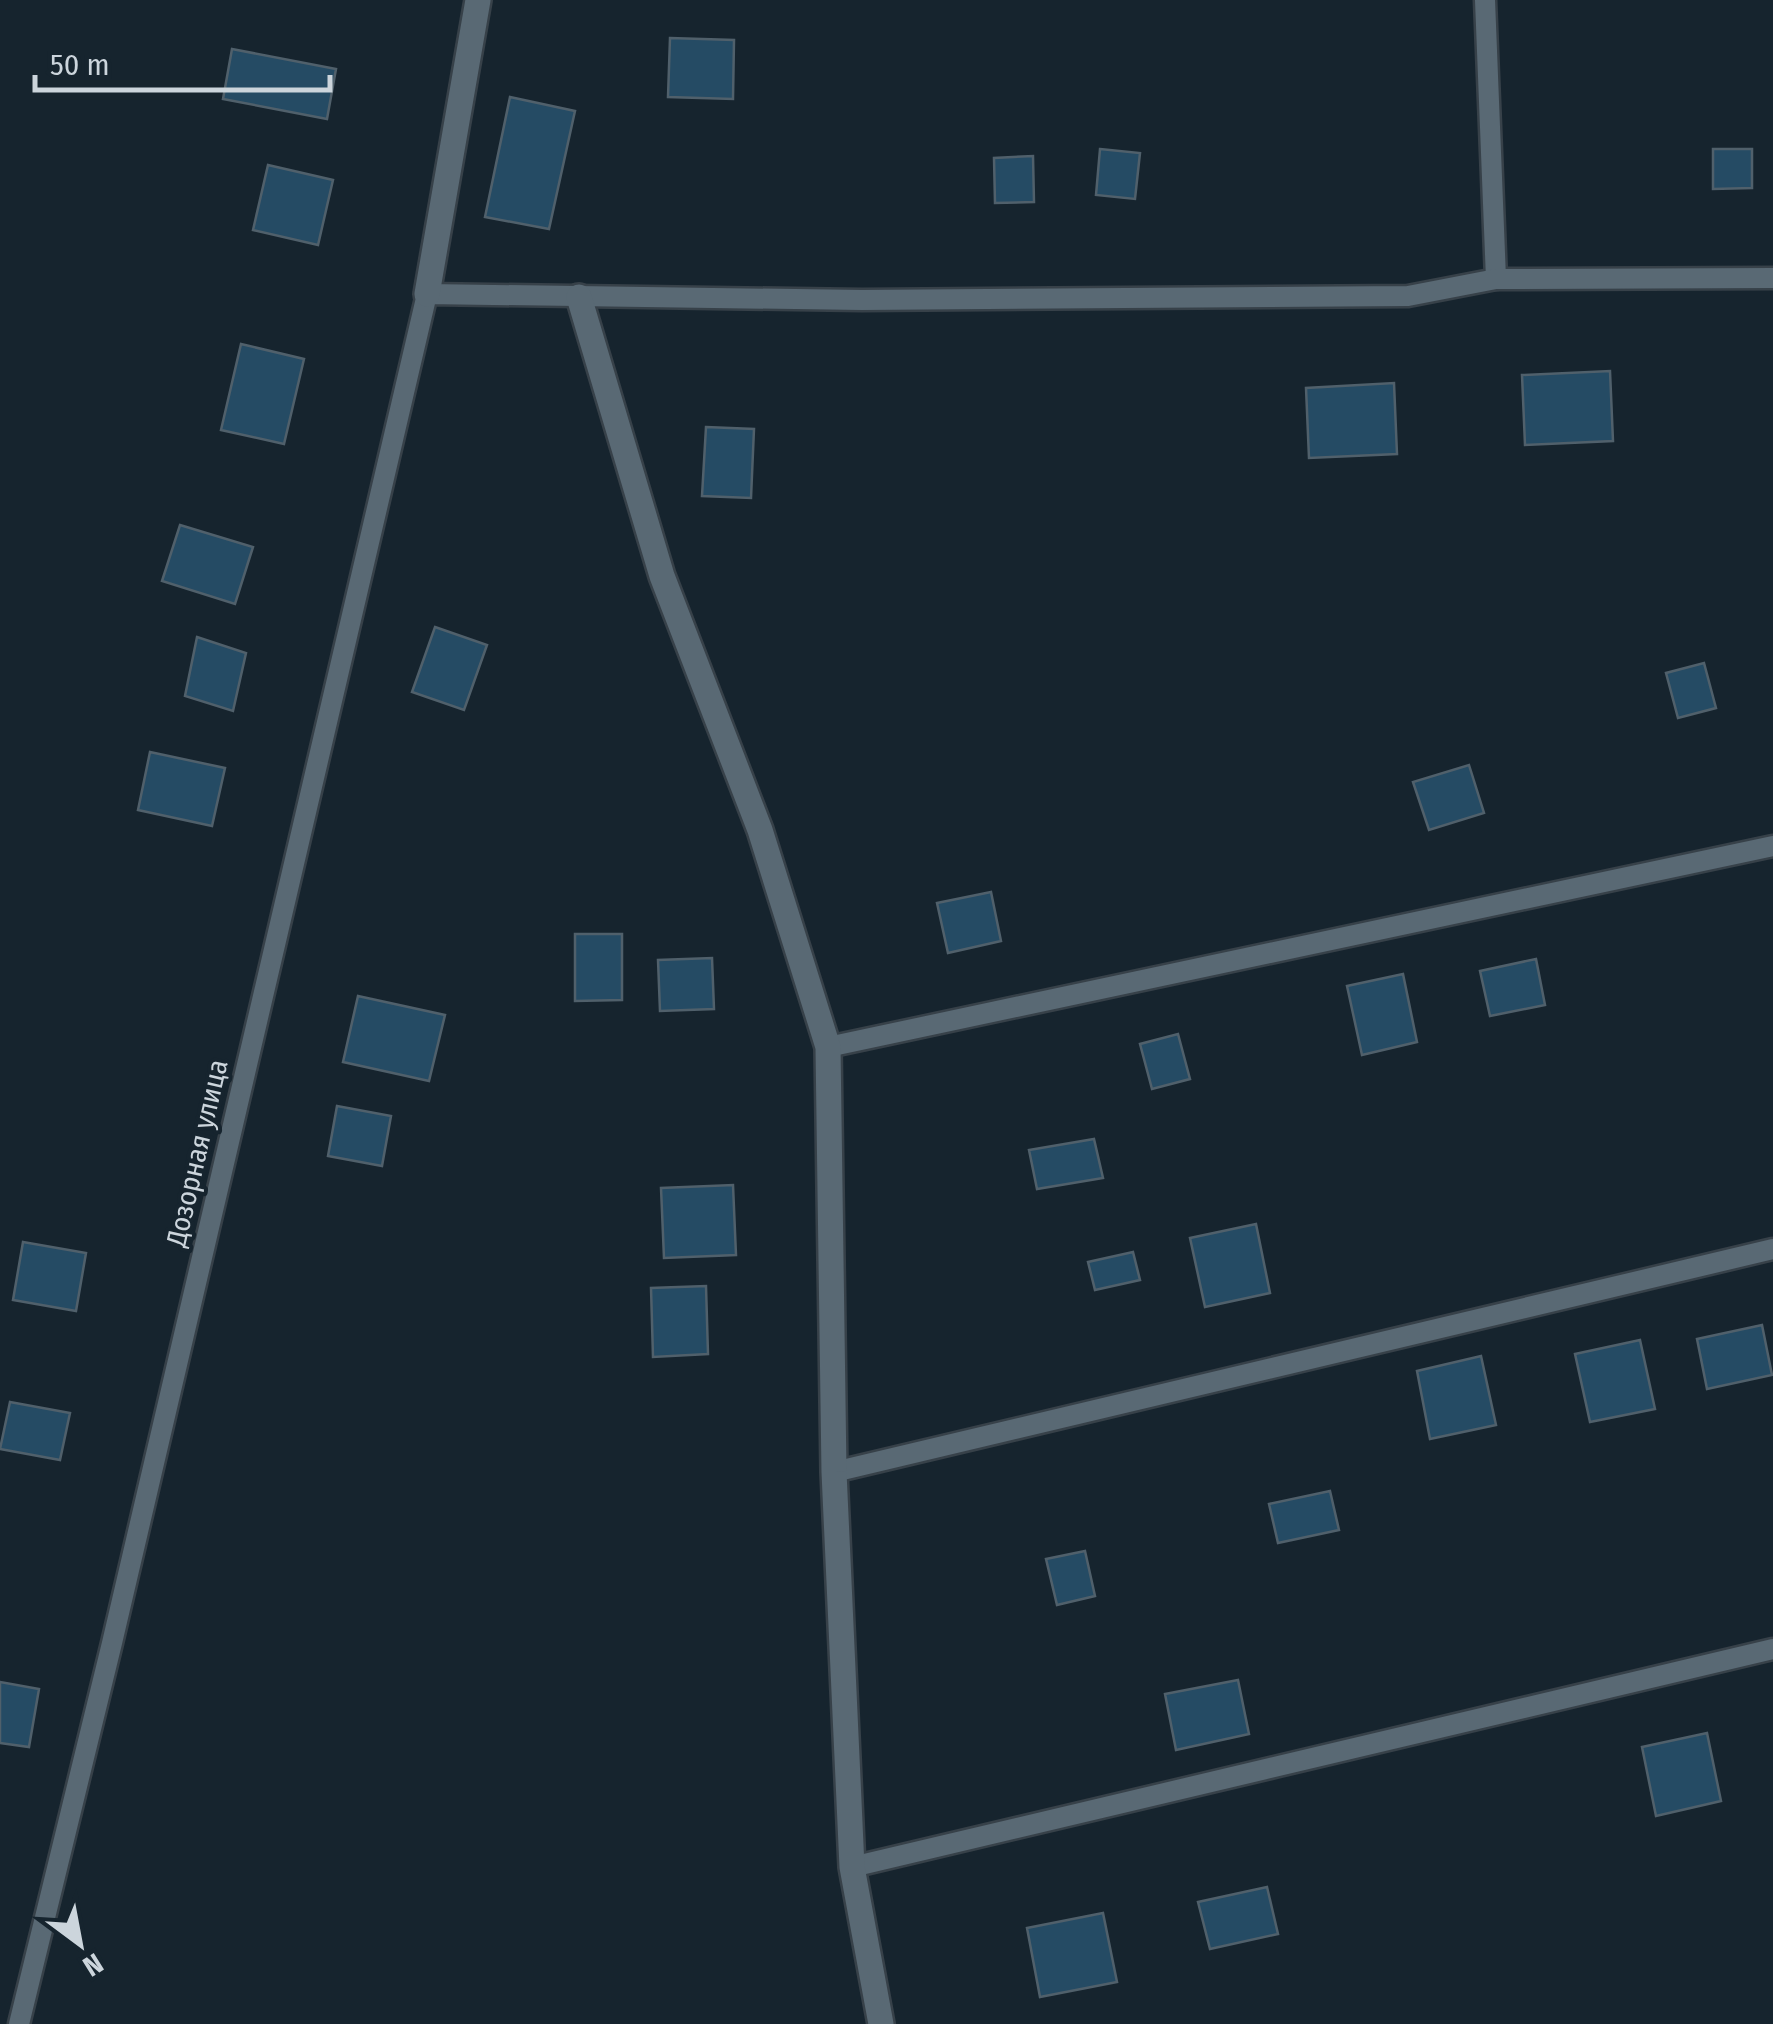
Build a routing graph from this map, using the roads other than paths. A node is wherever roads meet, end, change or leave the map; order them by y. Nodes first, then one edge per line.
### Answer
1 (478, 0) edge
2 (1485, 0) edge
3 (1773, 278) edge
4 (1496, 279) junction
5 (427, 294) junction
6 (579, 297) junction
7 (1773, 846) edge
8 (828, 1048) junction
9 (1773, 1249) edge
10 (834, 1472) junction
11 (1773, 1649) edge
12 (852, 1867) junction
13 (19, 2024) edge
14 (881, 2024) edge

1 - 5 street
2 - 4 lane
3 - 4 lane
4 - 6 lane
5 - 6 lane
5 - 13 lane, Дозорная улица
6 - 8 street
7 - 8 lane
8 - 10 street
9 - 10 lane
10 - 12 street
11 - 12 lane
12 - 14 street

